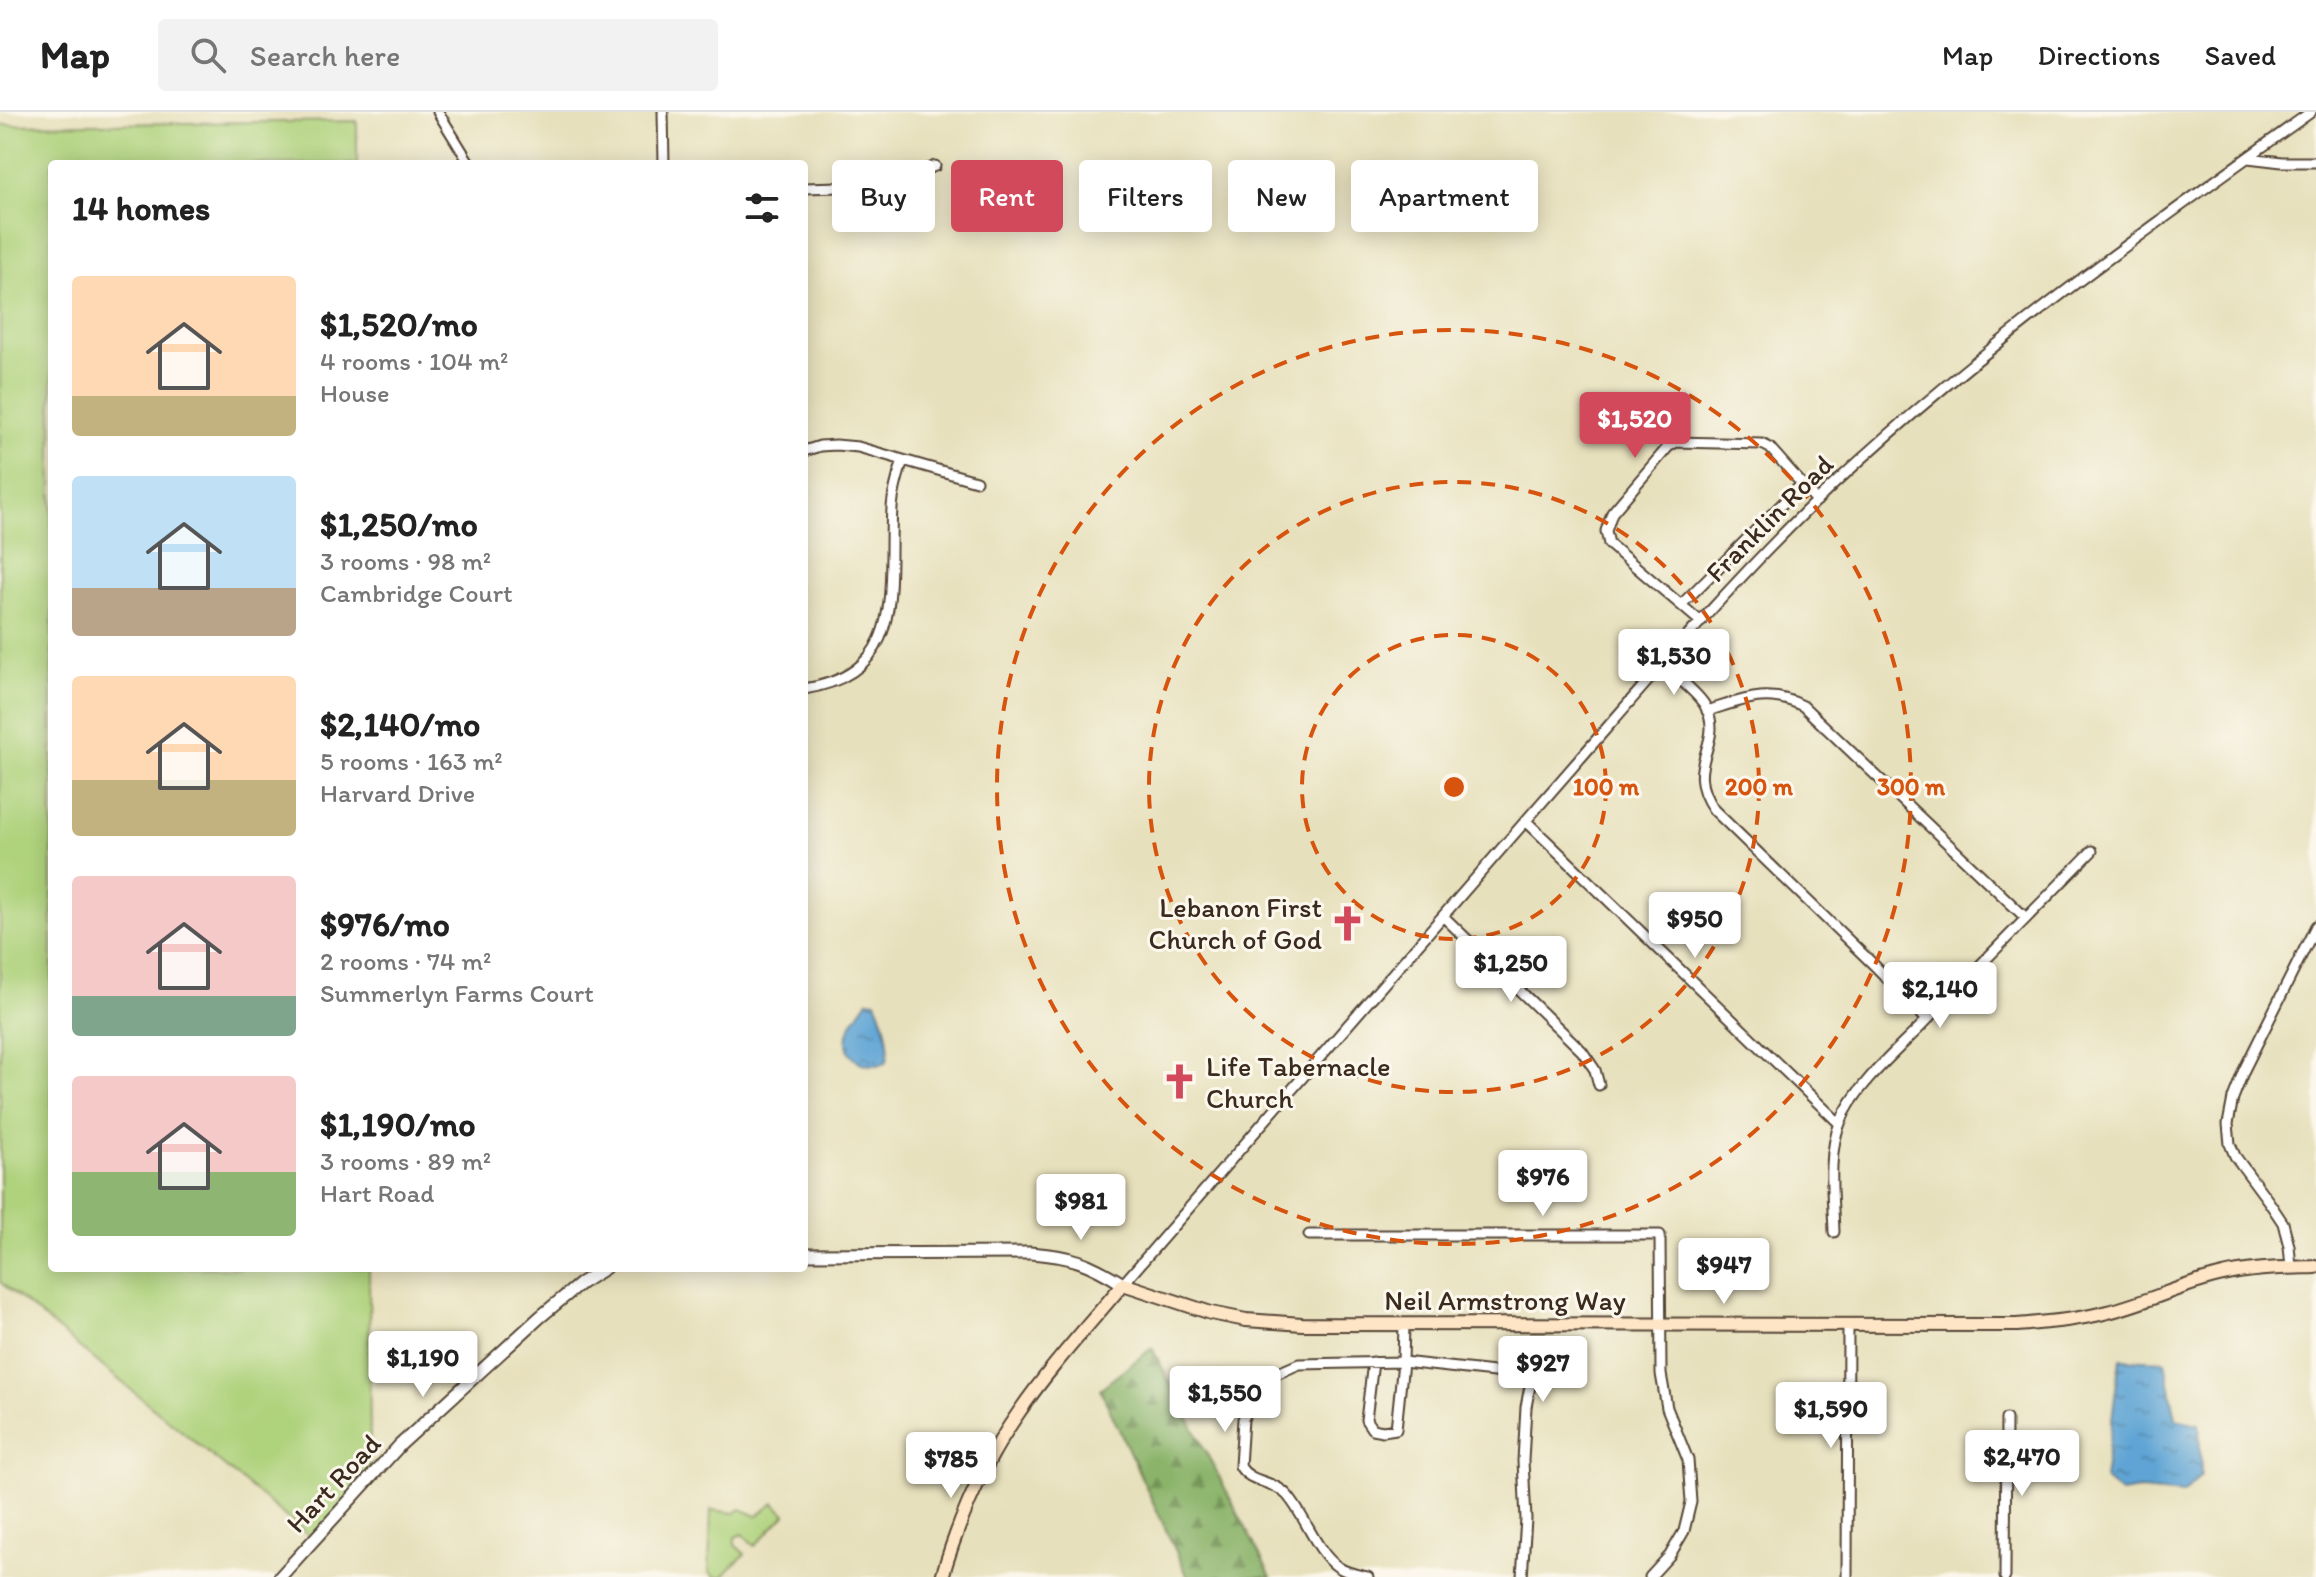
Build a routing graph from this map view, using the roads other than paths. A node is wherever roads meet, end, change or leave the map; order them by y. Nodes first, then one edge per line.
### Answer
1 (438, 112) edge
2 (663, 112) edge
3 (2311, 112) edge
4 (2248, 158) junction
5 (468, 160) edge
6 (664, 160) edge
7 (2316, 162) edge
8 (832, 187) edge
9 (808, 188) edge
10 (808, 450) edge
11 (903, 460) junction
12 (976, 481) dead end
13 (1802, 484) junction
14 (1817, 501) junction
15 (1681, 605) junction
16 (1701, 622) junction
17 (1663, 665) junction
18 (808, 688) edge
19 (1707, 711) junction
20 (1526, 821) junction
21 (2092, 851) dead end
22 (1443, 916) junction
23 (2026, 918) junction
24 (2316, 926) edge
25 (1927, 1020) junction
26 (1599, 1085) dead end
27 (1840, 1124) junction
28 (1834, 1232) dead end
29 (1309, 1235) dead end
30 (808, 1254) edge
31 (2291, 1267) junction
32 (2316, 1267) edge
33 (599, 1272) edge
34 (1123, 1284) junction
35 (1404, 1324) junction
36 (1660, 1324) junction
37 (1848, 1325) junction
38 (1373, 1362) junction
39 (1403, 1362) junction
40 (2006, 1419) dead end
41 (280, 1577) edge
42 (942, 1577) edge
43 (1368, 1577) edge
44 (1522, 1577) edge
45 (1650, 1577) edge
46 (1847, 1577) edge
47 (2005, 1577) edge

1 - 5 street
2 - 6 street
3 - 4 street, Franklin Road
4 - 7 street
4 - 14 street, Franklin Road
8 - 9 street
10 - 11 street
11 - 12 street
11 - 18 street
13 - 14 street
13 - 15 street
13 - 15 street
14 - 16 street, Franklin Road
15 - 16 street
16 - 17 street, Franklin Road
17 - 19 street
17 - 20 street, Franklin Road
19 - 23 street
19 - 25 street
20 - 22 street, Franklin Road
20 - 27 street
21 - 23 street
22 - 26 street
22 - 34 street, Franklin Road
23 - 25 street
24 - 31 street
25 - 27 street
27 - 28 street
29 - 36 street
30 - 34 street
31 - 32 main road, Neil Armstrong Way
31 - 37 main road, Neil Armstrong Way
33 - 41 street, Hart Road
34 - 35 main road, Neil Armstrong Way
34 - 42 main road, Franklin Road
35 - 36 main road, Neil Armstrong Way
35 - 39 street
36 - 37 main road, Neil Armstrong Way
36 - 45 street
37 - 46 street
38 - 39 street
38 - 39 street
38 - 43 street
39 - 44 street
40 - 47 street

